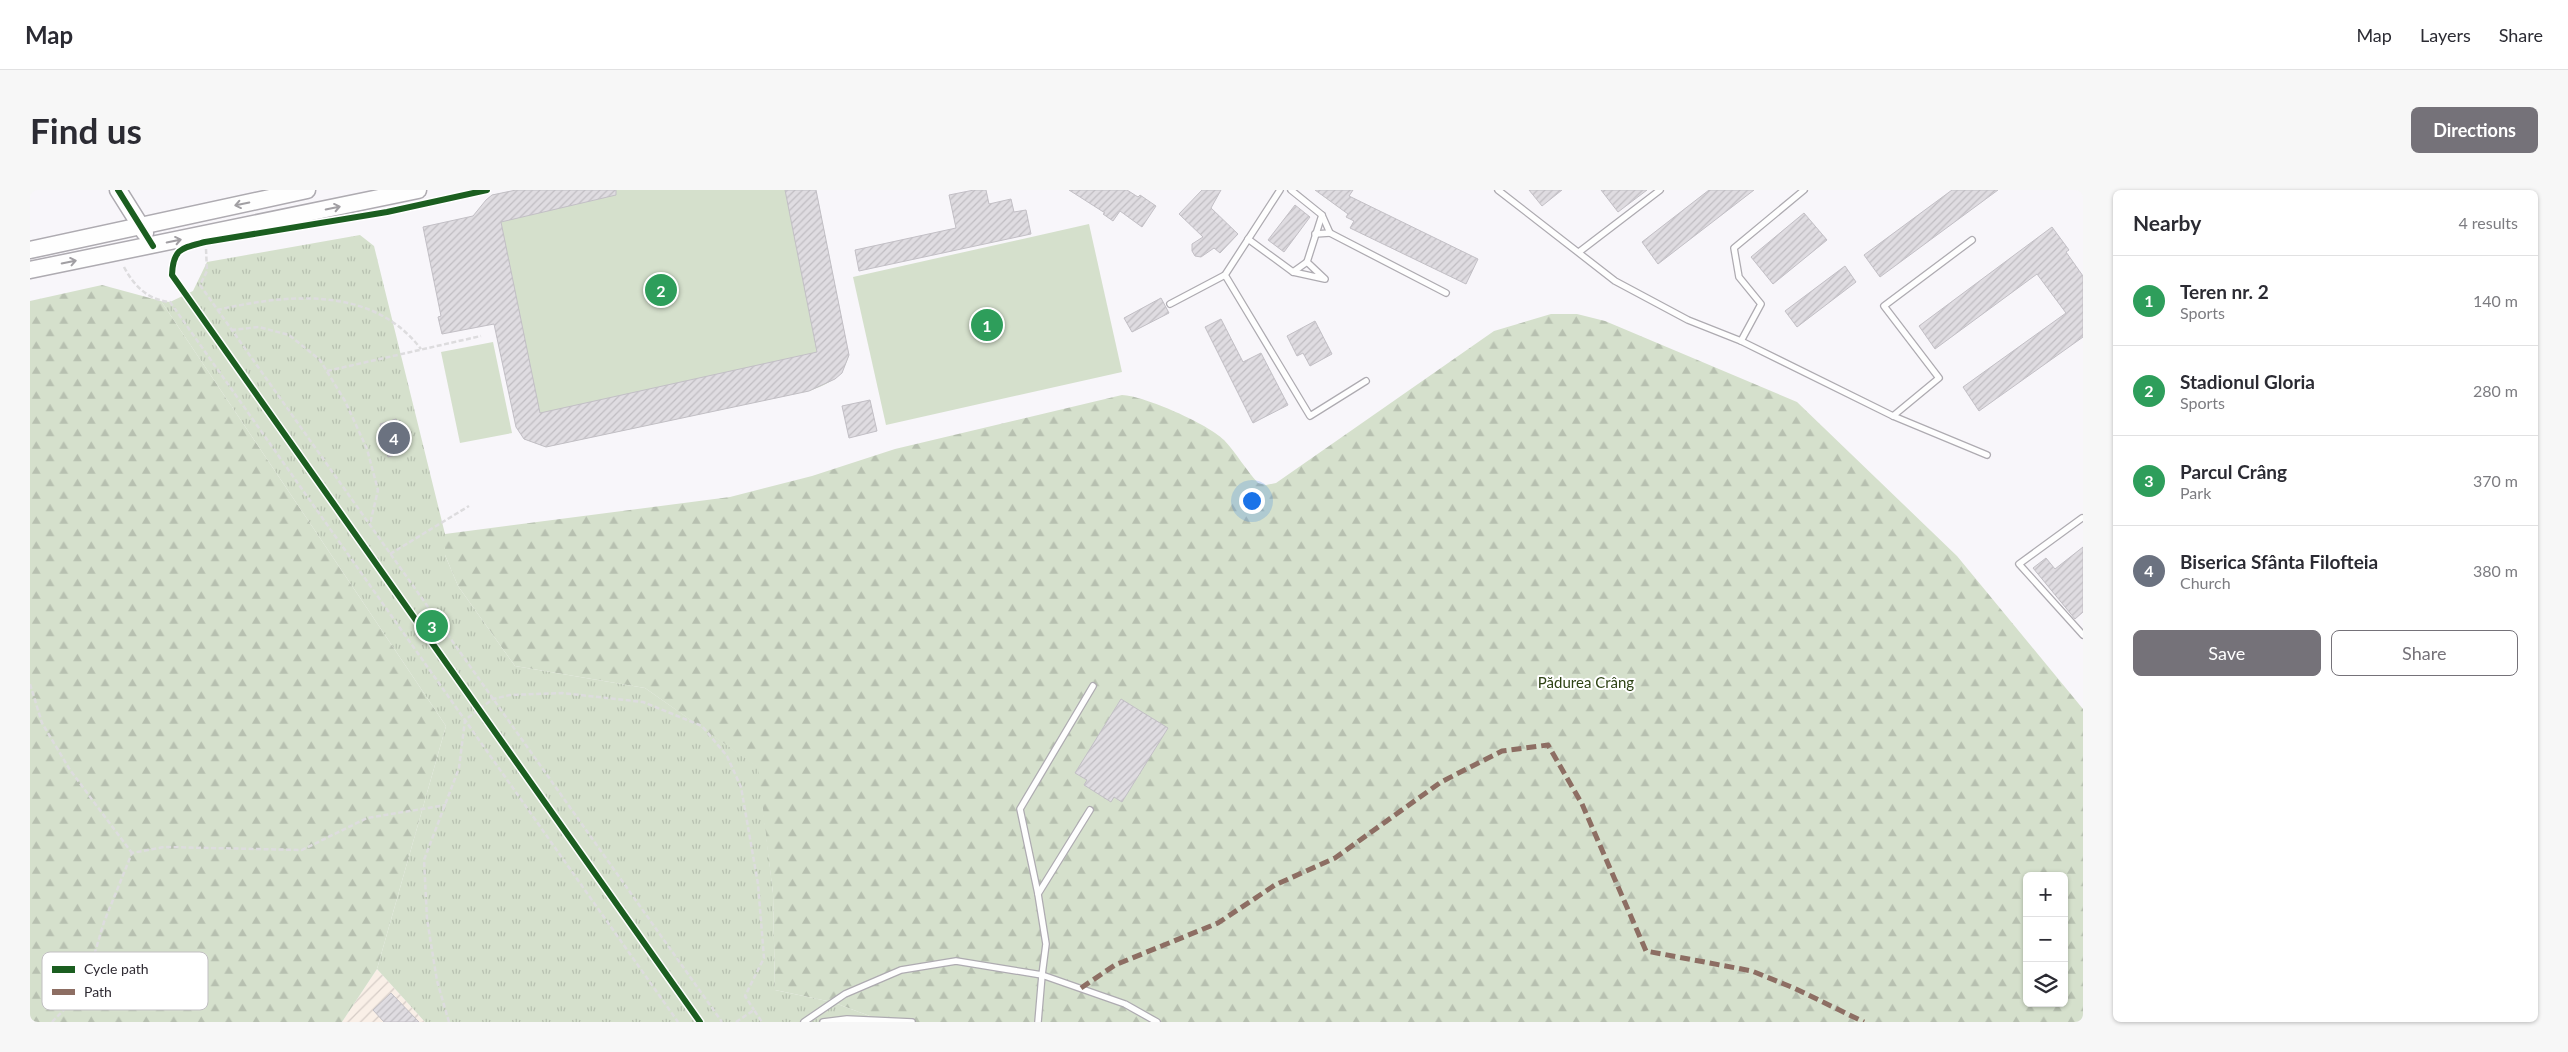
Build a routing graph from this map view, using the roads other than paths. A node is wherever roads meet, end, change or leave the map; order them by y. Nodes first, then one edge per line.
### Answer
1 (118, 190) edge
2 (307, 190) edge
3 (418, 190) edge
4 (1280, 190) edge
5 (1291, 190) edge
6 (1498, 190) edge
7 (1660, 190) edge
8 (1804, 190) edge
9 (1322, 215) junction
10 (141, 226) junction
11 (1330, 233) junction
12 (1314, 234) junction
13 (1248, 239) junction
14 (1972, 240) dead end
15 (152, 246) junction
16 (30, 250) edge
17 (1579, 252) junction
18 (1307, 262) junction
19 (30, 270) edge
20 (1292, 272) junction
21 (1225, 274) junction
22 (1446, 293) dead end
23 (1170, 304) dead end
24 (1741, 342) junction
25 (1366, 382) dead end
26 (1893, 416) junction
27 (1987, 455) dead end
28 (2082, 518) edge
29 (2083, 635) edge
30 (1093, 686) dead end
31 (1090, 810) dead end
32 (1038, 894) junction
33 (1042, 975) junction
34 (804, 1022) edge
35 (823, 1022) edge
36 (912, 1022) edge
37 (1038, 1022) edge
38 (1157, 1022) edge

1 - 10 main road
2 -> 10 main road
15 -> 3 main road
4 - 13 lane
5 - 9 lane
6 - 17 lane
7 - 17 lane
8 - 24 lane
9 - 11 lane
9 - 12 lane
10 - 15 main road
10 - 16 main road
11 - 12 lane
11 - 22 lane
12 - 18 lane
13 - 20 lane
13 - 21 lane
14 - 26 lane
19 -> 15 main road
17 - 24 lane
18 - 20 lane
18 - 20 lane
21 - 23 lane
21 - 25 lane
24 - 26 lane
26 - 27 lane
28 - 29 lane
30 - 32 lane
31 - 32 lane
32 - 33 lane
33 - 34 lane
33 - 37 lane
33 - 38 lane
35 - 36 lane

